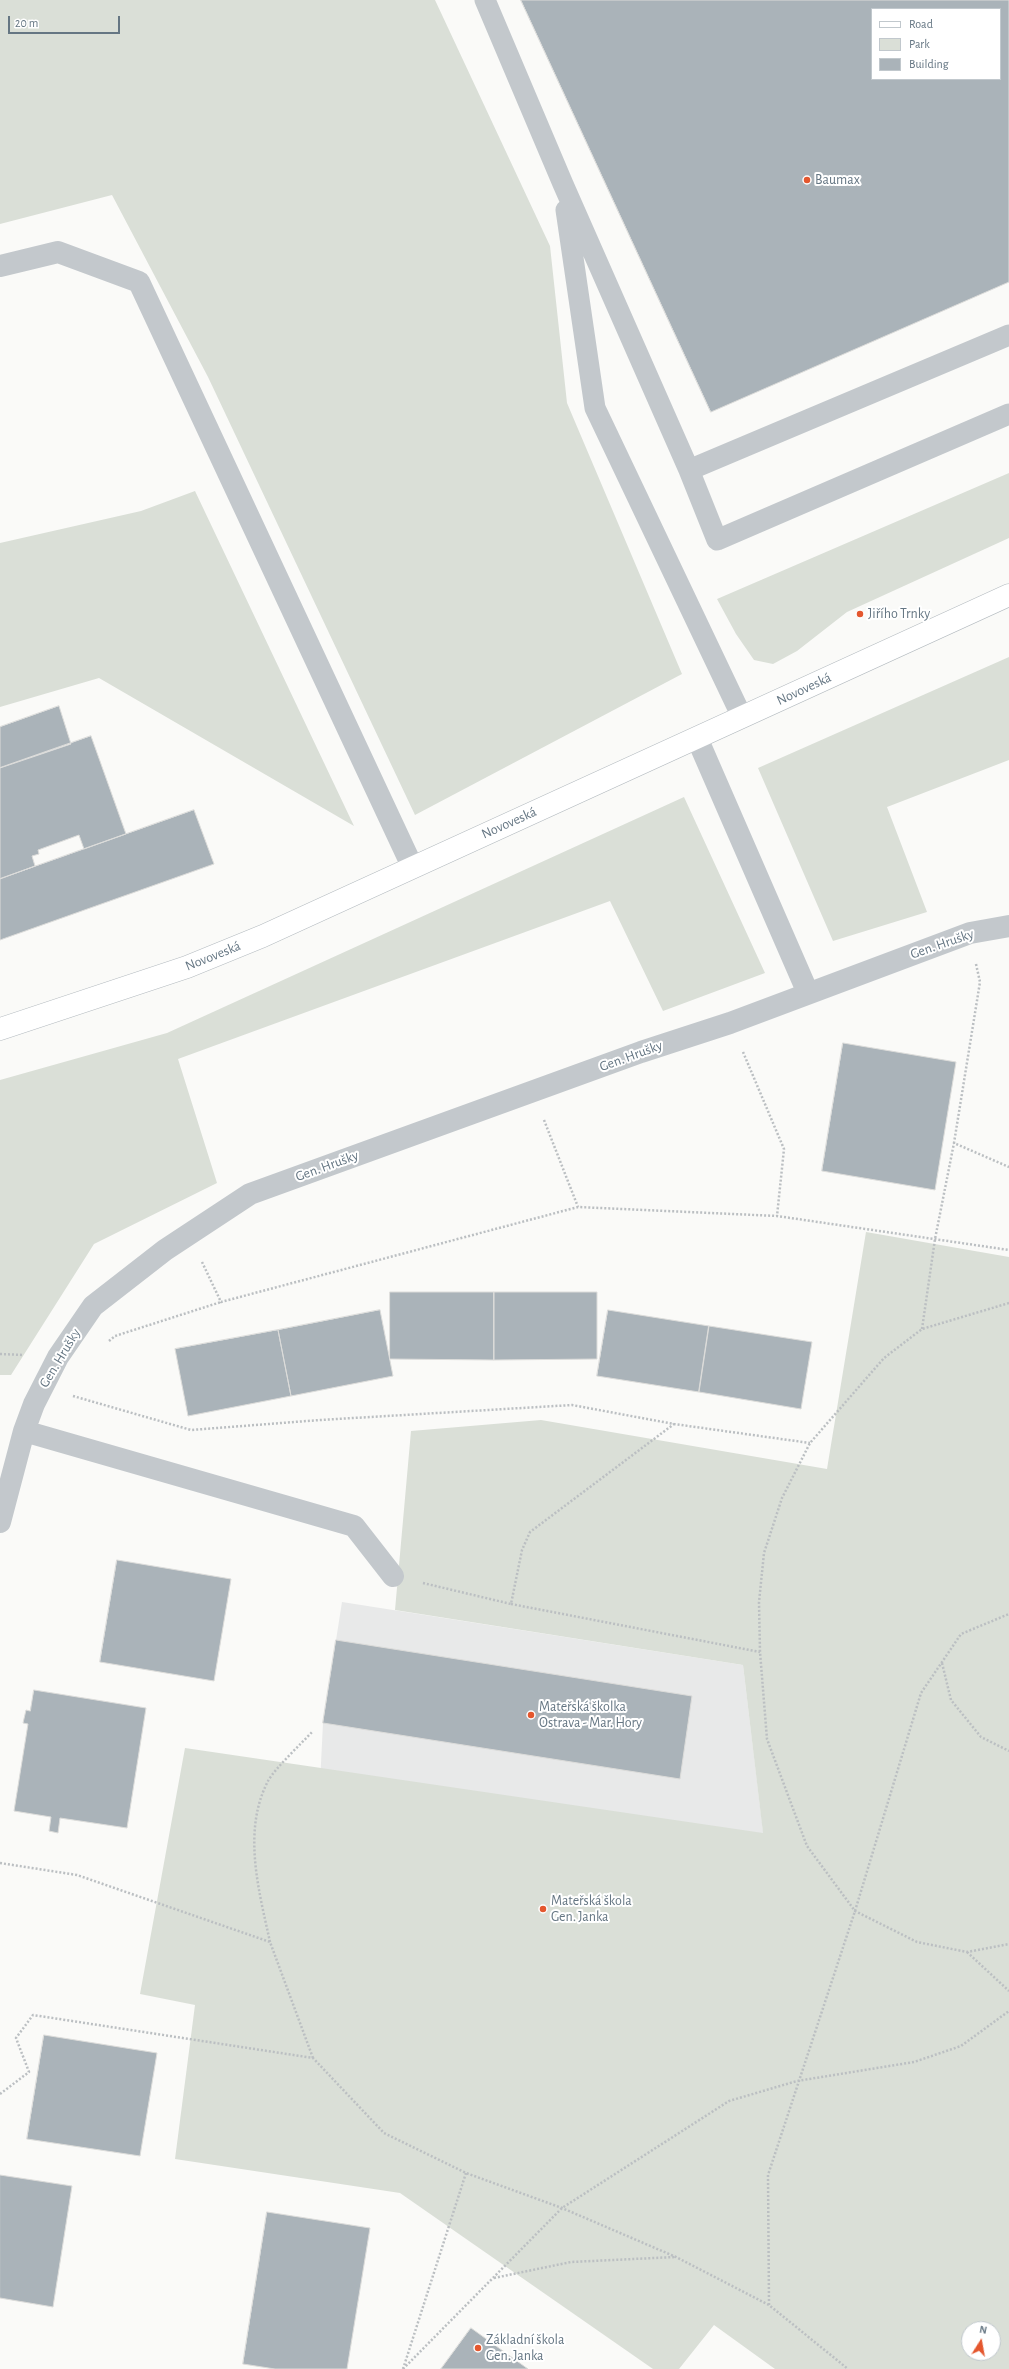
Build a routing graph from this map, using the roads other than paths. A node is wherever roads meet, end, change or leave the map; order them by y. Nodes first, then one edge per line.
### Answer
1 (485, 0) edge
2 (563, 184) junction
3 (0, 266) edge
4 (1009, 335) edge
5 (1009, 414) edge
6 (689, 470) junction
7 (1009, 595) edge
8 (742, 717) junction
9 (697, 738) junction
10 (412, 866) junction
11 (1009, 926) edge
12 (808, 993) junction
13 (0, 1029) edge
14 (24, 1431) junction
15 (0, 1522) edge
16 (393, 1576) road end

1 - 2 lane
2 - 6 lane
2 - 8 lane
3 - 10 street
4 - 6 lane
5 - 6 lane
7 - 8 street, Novoveská
8 - 9 street, Novoveská
9 - 10 street, Novoveská
9 - 12 street
10 - 13 street, Novoveská
11 - 12 street, Gen. Hrušky
12 - 14 street, Gen. Hrušky
14 - 15 street, Gen. Hrušky
14 - 16 street

